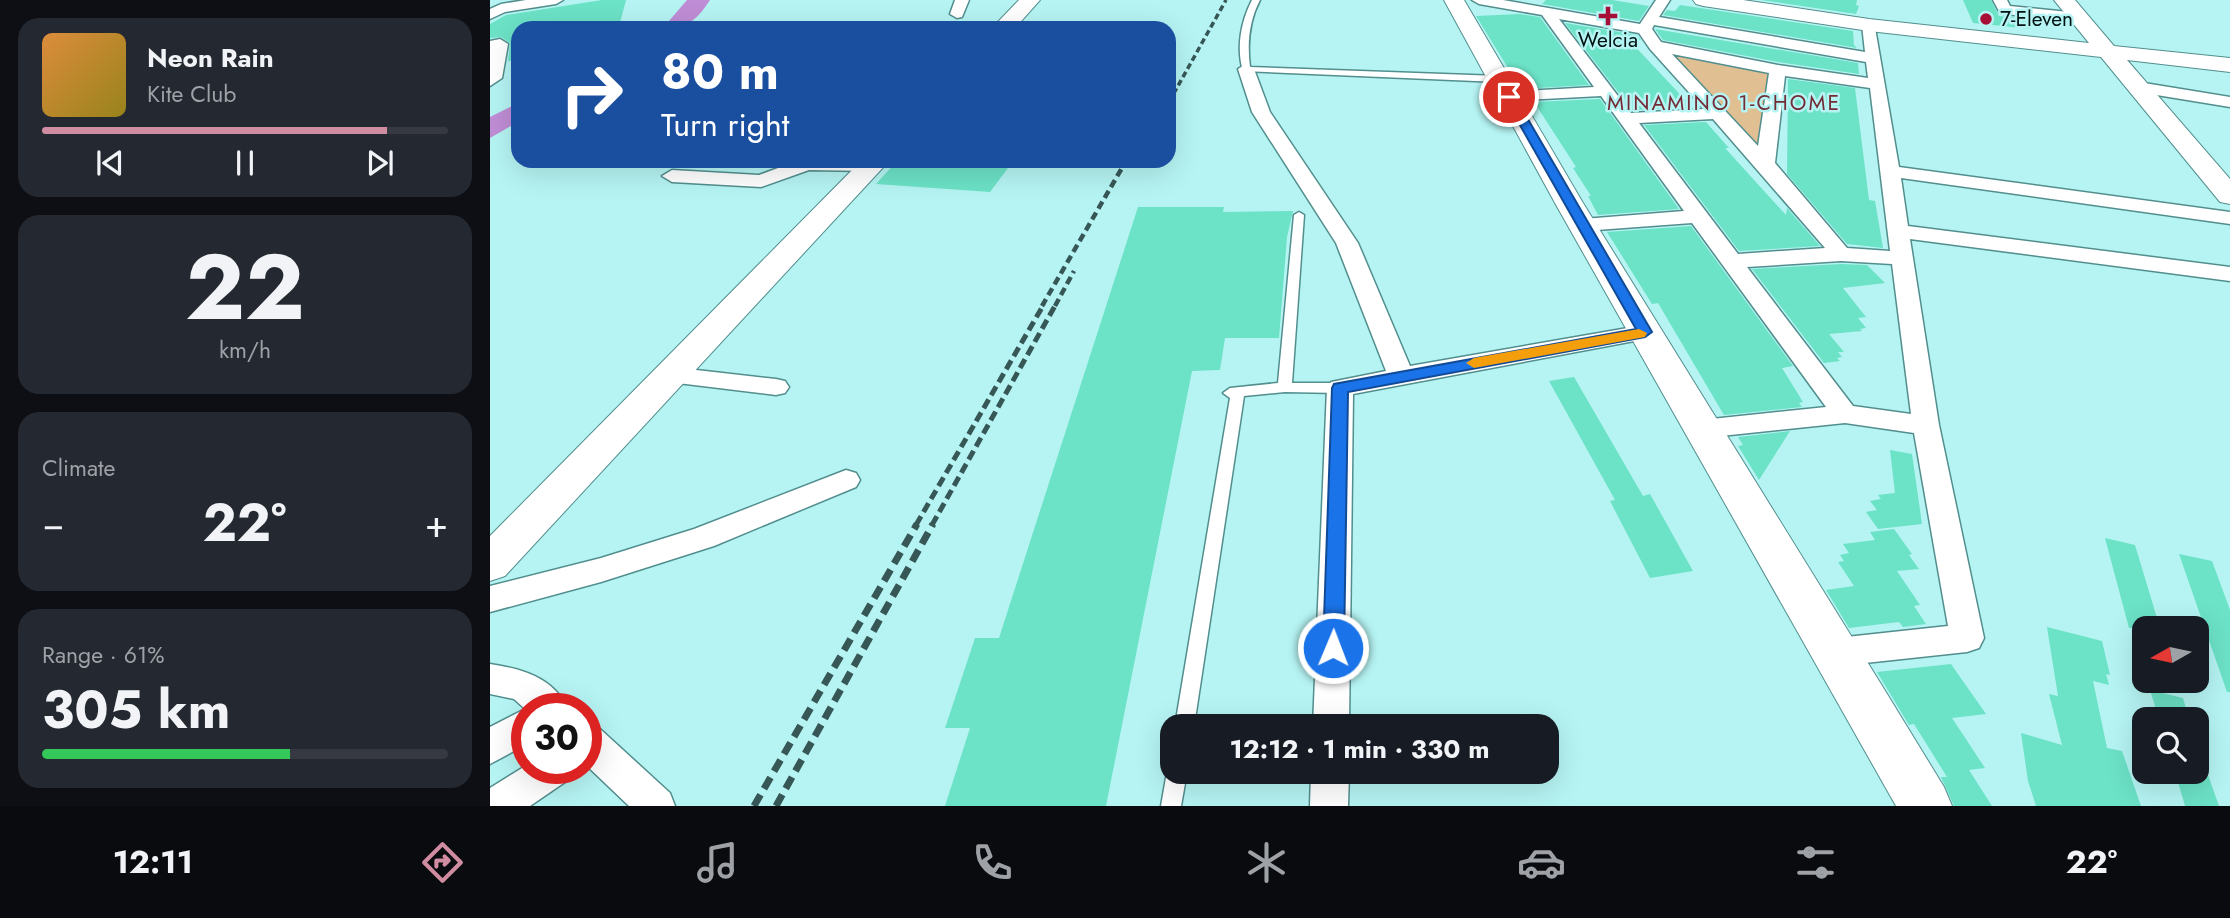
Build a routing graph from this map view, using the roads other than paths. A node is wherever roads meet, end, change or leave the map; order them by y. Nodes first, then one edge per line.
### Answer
1 (556, 0) edge
2 (1030, 0) edge
3 (1255, 0) edge
4 (1454, 0) edge
5 (1479, 0) edge
6 (1664, 0) edge
7 (1703, 0) edge
8 (1867, 0) edge
9 (2000, 0) edge
10 (2064, 0) edge
11 (1743, 3) edge
12 (498, 8) edge
13 (1547, 12) junction
14 (2078, 17) junction
15 (1010, 21) edge
16 (1647, 25) junction
17 (1870, 25) junction
18 (490, 46) edge
19 (1656, 46) junction
20 (2107, 52) junction
21 (1873, 58) junction
22 (2230, 65) edge
23 (1246, 69) junction
24 (1778, 70) junction
25 (496, 80) edge
26 (1877, 84) junction
27 (2138, 87) junction
28 (1504, 88) junction
29 (1605, 91) junction
30 (2230, 102) edge
31 (1717, 113) junction
32 (1626, 119) junction
33 (1765, 164) junction
34 (794, 168) edge
35 (869, 168) edge
36 (1889, 170) junction
37 (672, 176) dead end
38 (2230, 195) edge
39 (1299, 215) dead end
40 (1698, 216) junction
41 (2230, 218) edge
42 (1583, 225) junction
43 (1898, 231) junction
44 (1842, 254) junction
45 (1902, 258) junction
46 (1731, 261) junction
47 (2230, 274) edge
48 (1645, 332) junction
49 (670, 375) junction
50 (1401, 376) junction
51 (776, 387) dead end
52 (1285, 387) junction
53 (1340, 388) junction
54 (1845, 414) junction
55 (1926, 425) junction
56 (1702, 429) junction
57 (846, 480) dead end
58 (490, 564) edge
59 (490, 599) edge
60 (1837, 652) junction
61 (490, 679) edge
62 (532, 693) edge
63 (1186, 714) edge
64 (1331, 714) edge
65 (511, 734) edge
66 (490, 747) edge
67 (602, 758) edge
68 (530, 784) edge
69 (1175, 784) edge
70 (1330, 784) edge
71 (496, 806) edge
72 (656, 806) edge
73 (1171, 806) edge
74 (1329, 806) edge
75 (1924, 806) edge

1 - 12 street
2 - 15 street
3 - 23 lane
4 - 28 street
5 - 13 street
6 - 16 street
7 - 11 street
8 - 17 street
9 - 14 street
10 - 14 street
11 - 17 street
13 - 16 street
13 - 29 street
14 - 20 street
16 - 19 street
16 - 21 street
17 - 20 street
17 - 21 street
18 - 25 street
19 - 24 street
19 - 31 street
20 - 22 street
20 - 27 street
21 - 26 street
23 - 28 lane
23 - 50 street
24 - 26 street
24 - 33 street
26 - 36 street
27 - 30 street
27 - 38 street
28 - 29 street
28 - 42 street
29 - 32 street
31 - 32 street
31 - 33 street
32 - 40 street
33 - 44 street
34 - 37 street
35 - 49 street
36 - 41 street
36 - 43 street
39 - 52 lane
40 - 42 street
40 - 46 street
42 - 48 street
43 - 45 street
43 - 47 street
44 - 45 street
44 - 46 street
45 - 55 street
46 - 54 street
48 - 50 street
48 - 56 street
49 - 51 street
49 - 58 street
50 - 53 street
52 - 53 lane
52 - 63 lane
53 - 64 street
54 - 55 street
54 - 56 street
55 - 60 street
56 - 60 street
57 - 59 street
60 - 75 street
61 - 62 street
65 - 66 street
67 - 72 street
68 - 71 street
69 - 73 lane
70 - 74 street

